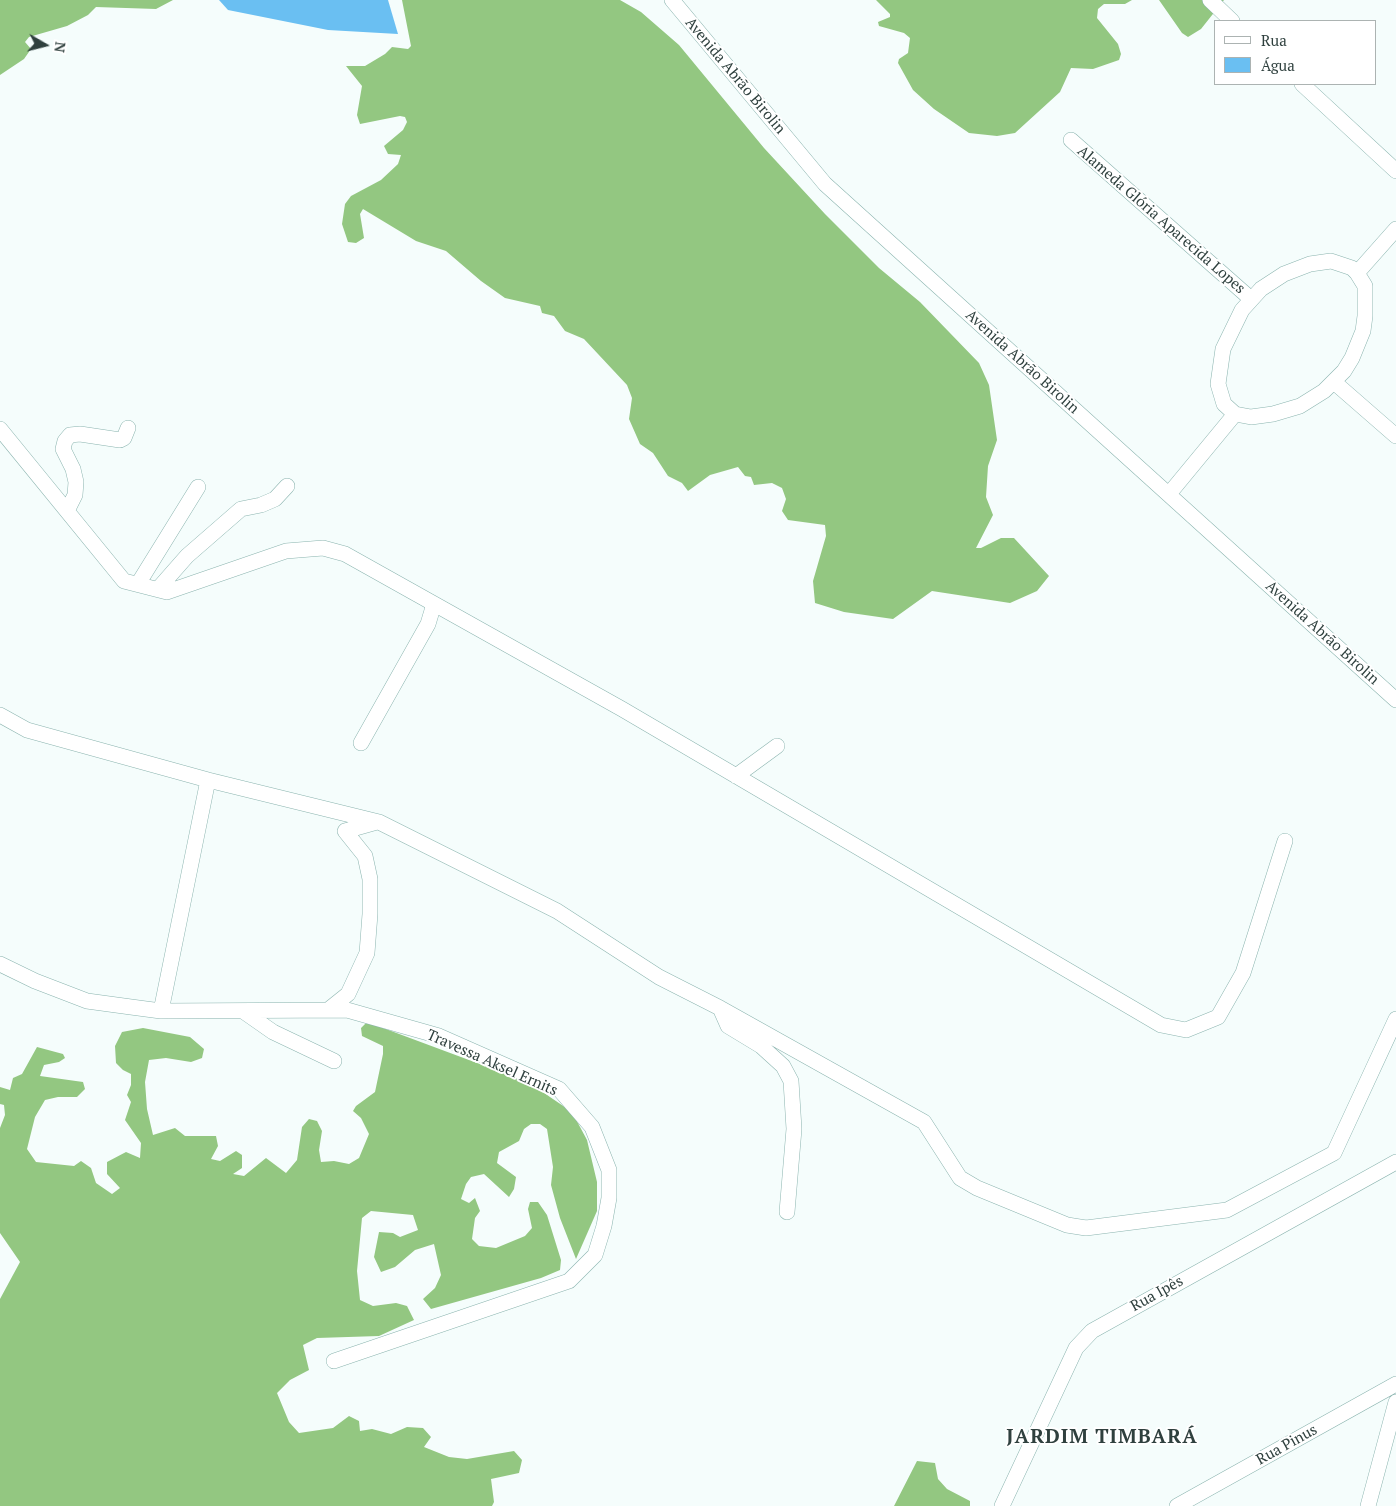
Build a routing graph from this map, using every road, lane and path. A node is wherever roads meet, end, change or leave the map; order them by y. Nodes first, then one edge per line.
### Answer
1 (672, 0) edge
2 (1210, 0) edge
3 (1231, 20) edge
4 (1303, 85) edge
5 (1071, 140) dead end
6 (1396, 172) edge
7 (1396, 228) edge
8 (1357, 273) junction
9 (1251, 299) junction
10 (1334, 382) junction
11 (1235, 414) junction
12 (128, 428) dead end
13 (0, 430) edge
14 (1396, 436) edge
15 (287, 486) dead end
16 (198, 487) dead end
17 (1169, 494) junction
18 (67, 511) junction
19 (138, 584) junction
20 (158, 589) junction
21 (434, 604) junction
22 (1396, 700) edge
23 (0, 715) edge
24 (361, 743) dead end
25 (777, 746) dead end
26 (736, 776) junction
27 (208, 780) junction
28 (379, 822) junction
29 (1285, 841) dead end
30 (0, 964) edge
31 (720, 1008) junction
32 (243, 1010) junction
33 (328, 1010) junction
34 (161, 1011) junction
35 (1396, 1018) edge
36 (334, 1061) dead end
37 (1396, 1162) edge
38 (787, 1212) dead end
39 (334, 1362) dead end
40 (1396, 1384) edge
41 (1396, 1402) edge
42 (1002, 1506) edge
43 (1177, 1506) edge
44 (1368, 1506) edge

1 - 17 street, Avenida Abrão Birolin
2 - 3 street
4 - 6 street
5 - 9 street, Alameda Glória Aparecida Lopes
7 - 8 street
8 - 9 street
8 - 10 street
9 - 11 street
10 - 11 street
10 - 14 street
11 - 17 street
12 - 18 street
13 - 18 street
15 - 20 street
16 - 19 street
17 - 22 street, Avenida Abrão Birolin
18 - 19 street
19 - 20 street
20 - 21 street
21 - 24 street
21 - 26 street
23 - 27 street
25 - 26 street
26 - 29 street
27 - 28 street
27 - 34 street
28 - 31 street
28 - 33 street
30 - 34 street, Travessa Aksel Ernits
31 - 35 street
31 - 38 street
32 - 33 street, Travessa Aksel Ernits
32 - 34 street, Travessa Aksel Ernits
32 - 36 street
33 - 39 street, Travessa Aksel Ernits
37 - 42 street, Rua Ipês
40 - 43 street, Rua Pinus
41 - 44 street

